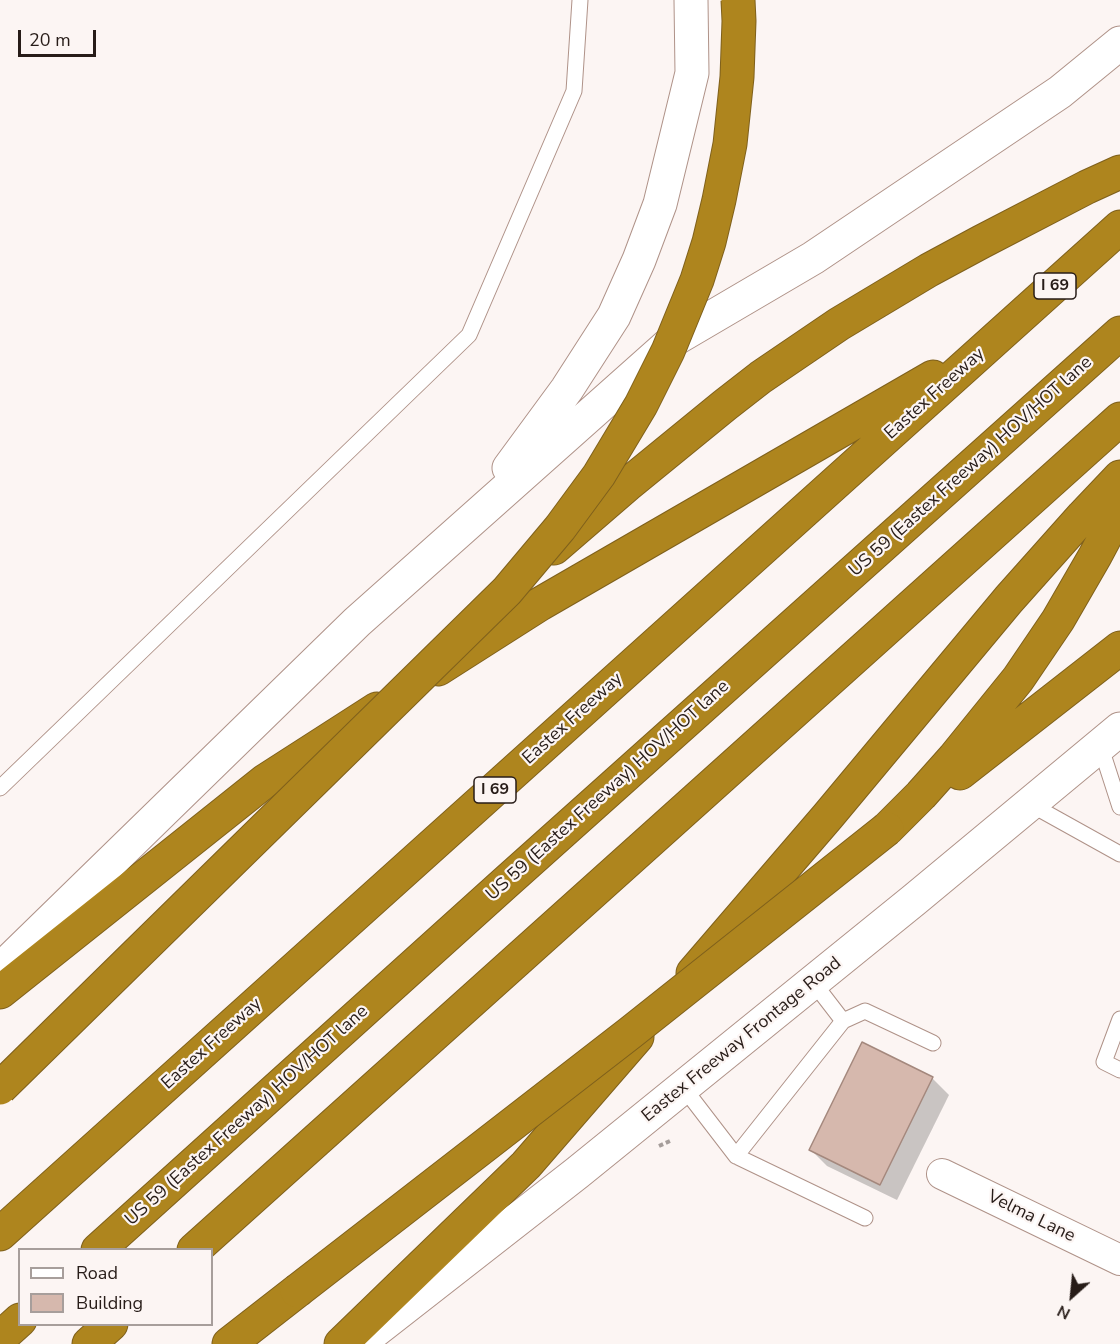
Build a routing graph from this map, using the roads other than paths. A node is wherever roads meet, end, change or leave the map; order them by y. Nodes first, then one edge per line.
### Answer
1 (580, 0) edge
2 (691, 0) edge
3 (738, 0) edge
4 (1120, 43) edge
5 (1120, 172) edge
6 (1120, 227) edge
7 (1120, 333) edge
8 (989, 345) junction
9 (1120, 418) edge
10 (1120, 477) edge
11 (1120, 509) edge
12 (468, 523) junction
13 (507, 591) junction
14 (1120, 648) edge
15 (1110, 737) edge
16 (0, 788) edge
17 (1030, 804) junction
18 (1120, 807) edge
19 (887, 829) junction
20 (1120, 854) edge
21 (0, 970) edge
22 (813, 982) junction
23 (0, 992) edge
24 (1120, 1019) edge
25 (843, 1021) junction
26 (933, 1043) dead end
27 (1120, 1070) edge
28 (0, 1088) edge
29 (683, 1088) junction
30 (736, 1156) junction
31 (942, 1174) dead end
32 (866, 1218) dead end
33 (0, 1234) edge
34 (100, 1248) edge
35 (196, 1248) edge
36 (1120, 1260) edge
37 (18, 1322) edge
38 (109, 1326) edge
39 (0, 1338) edge
40 (89, 1344) edge
41 (230, 1344) edge
42 (341, 1344) edge
43 (358, 1344) edge

1 - 16 lane
2 - 12 main road
3 - 13 highway, bridge
4 - 12 main road
5 - 13 highway, bridge
6 - 8 highway, Eastex Freeway / I 69
7 - 34 highway, US 59 (Eastex Freeway) HOV/HOT lane
8 - 23 highway
8 - 33 highway, Eastex Freeway / I 69
9 - 35 highway
10 - 42 highway
11 - 19 highway
12 - 21 main road
13 - 28 highway, bridge
14 - 19 highway
15 - 17 main road, Eastex Freeway Frontage Road
15 - 18 lane
17 - 20 lane
17 - 22 main road, Eastex Freeway Frontage Road
19 - 41 highway, bridge
22 - 25 lane
22 - 29 main road, Eastex Freeway Frontage Road
24 - 27 lane
25 - 26 lane
25 - 30 lane
29 - 30 lane
29 - 43 main road, Eastex Freeway Frontage Road
30 - 32 lane
31 - 36 street, Velma Lane
37 - 39 highway
38 - 40 highway

